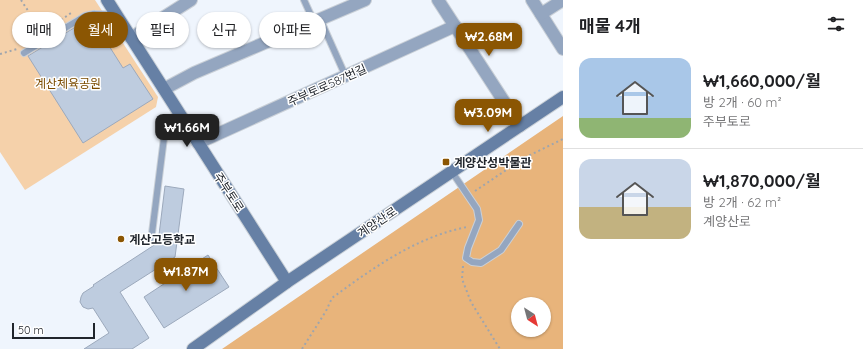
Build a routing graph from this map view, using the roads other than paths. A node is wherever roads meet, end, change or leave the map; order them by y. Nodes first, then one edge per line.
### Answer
1 (107, 0) edge
2 (191, 0) edge
3 (304, 0) edge
4 (365, 0) edge
5 (438, 0) edge
6 (532, 0) edge
7 (563, 0) edge
8 (114, 12) edge
9 (311, 12) edge
10 (541, 14) junction
11 (326, 17) edge
12 (74, 22) edge
13 (455, 26) junction
14 (128, 33) edge
15 (131, 38) junction
16 (326, 38) edge
17 (259, 46) edge
18 (563, 49) edge
19 (24, 53) dead end
20 (346, 77) junction
21 (164, 89) junction
22 (563, 97) edge
23 (179, 113) junction
24 (520, 126) junction
25 (198, 143) junction
26 (452, 172) junction
27 (519, 224) dead end
28 (151, 241) dead end
29 (287, 282) junction
30 (193, 349) edge

1 - 8 street, 주부토로
2 - 15 street
3 - 9 lane
4 - 11 street
5 - 13 street
6 - 10 street
7 - 10 street
10 - 18 street
12 - 19 lane
13 - 20 street, 주부토로587번길
13 - 24 street
14 - 15 street, 주부토로
15 - 21 street, 주부토로
16 - 20 lane
17 - 21 street
20 - 25 street, 주부토로587번길
21 - 23 street, 주부토로
22 - 24 street, 계양산로
23 - 25 street, 주부토로
23 - 28 lane
24 - 26 street, 계양산로
25 - 29 street, 주부토로
26 - 27 lane
26 - 29 street, 계양산로
29 - 30 street, 계양산로

